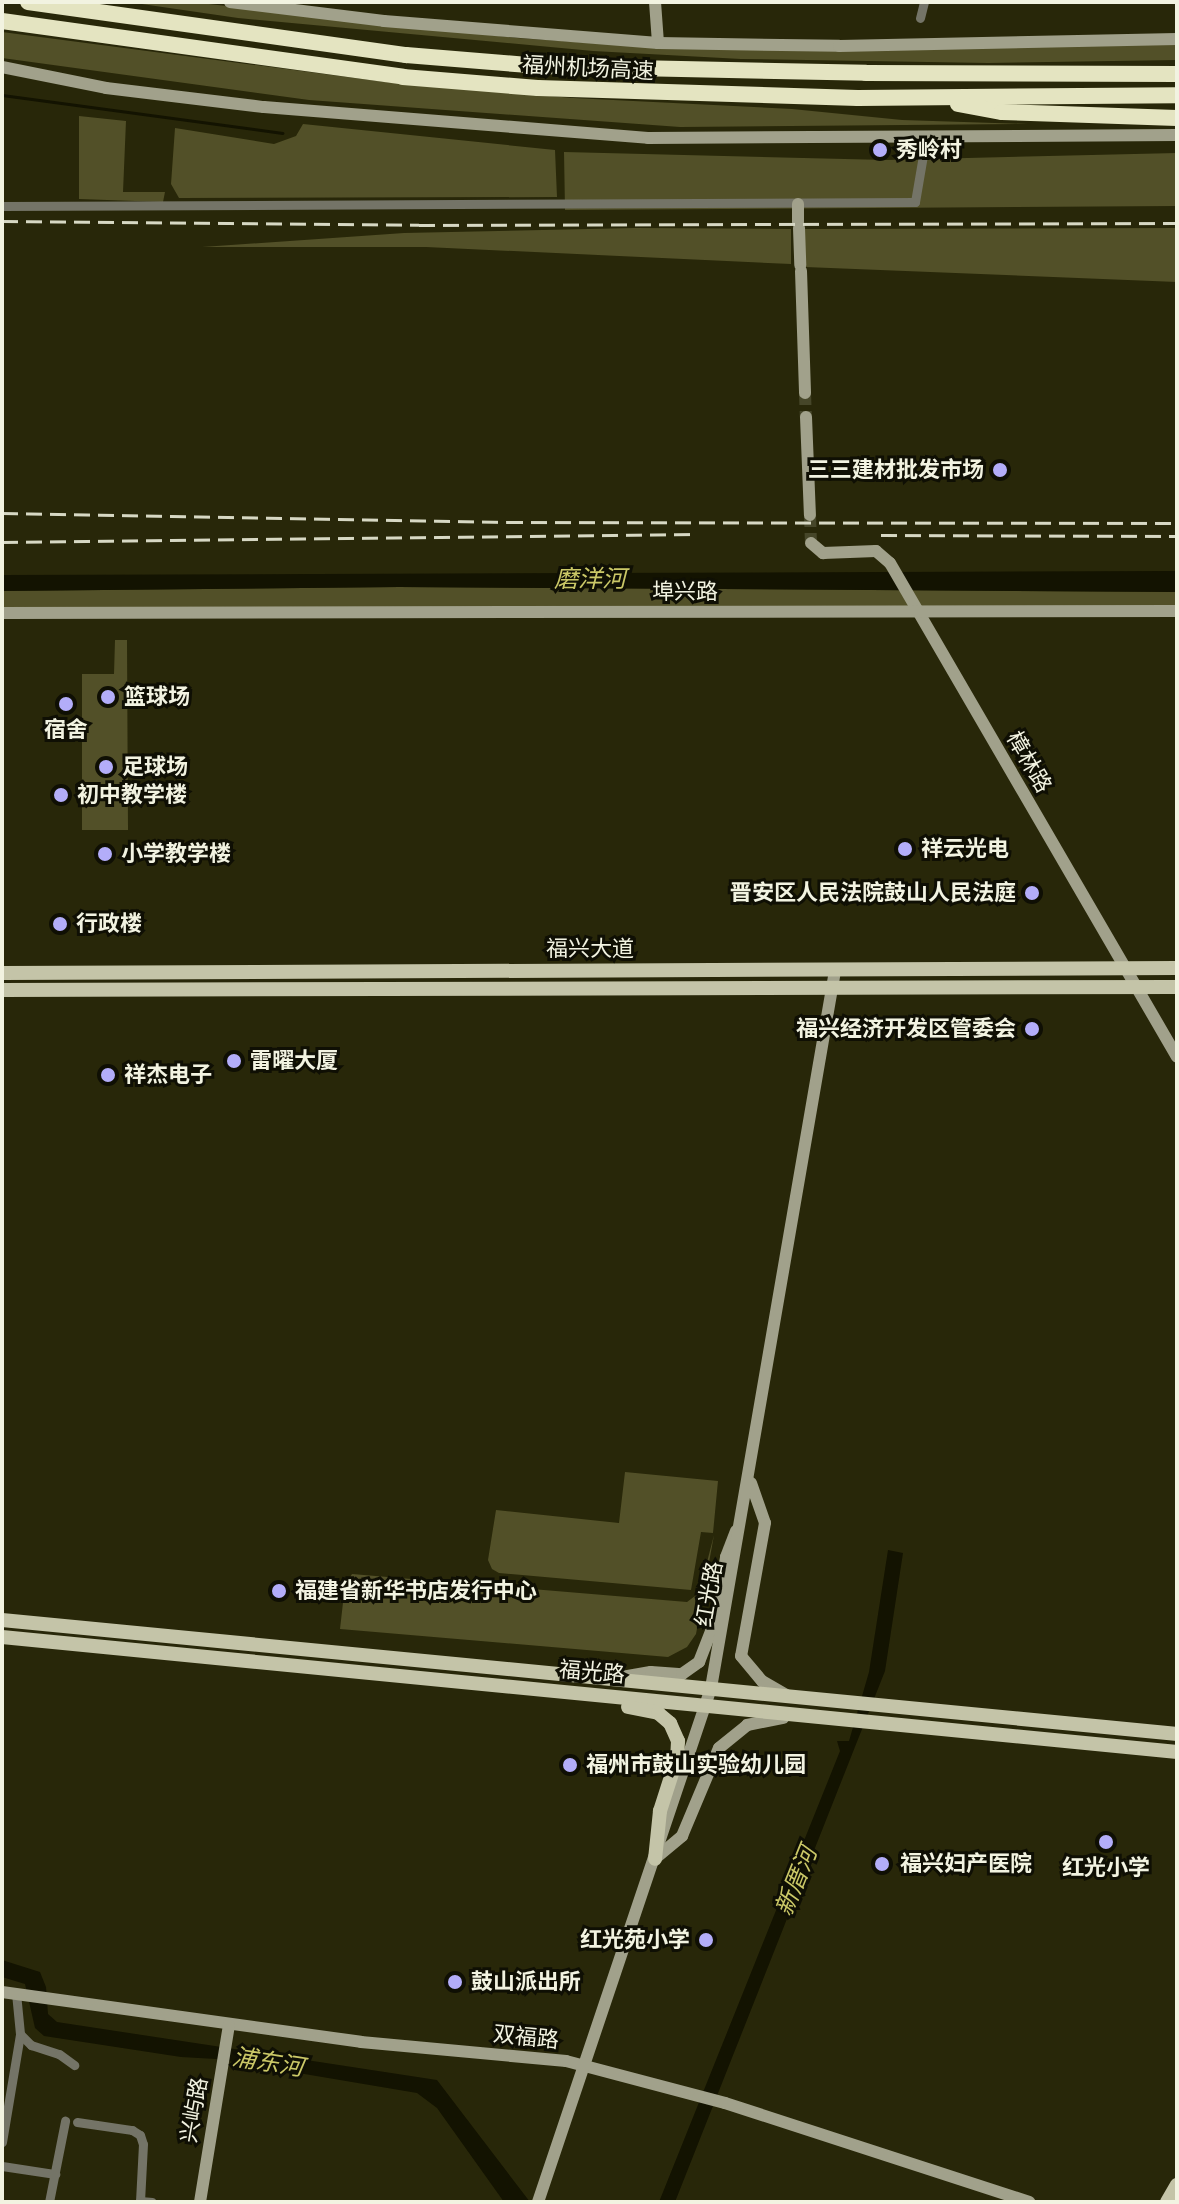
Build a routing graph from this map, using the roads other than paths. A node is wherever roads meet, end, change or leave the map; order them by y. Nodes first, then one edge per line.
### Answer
1 (28, 2) edge
2 (230, 2) edge
3 (655, 2) edge
4 (924, 2) edge
5 (260, 4) edge
6 (920, 18) dead end
7 (2, 21) edge
8 (1177, 39) edge
9 (658, 43) junction
10 (2, 67) edge
11 (1177, 74) edge
12 (1177, 95) edge
13 (917, 97) junction
14 (1177, 118) edge
15 (1177, 135) edge
16 (921, 138) junction
17 (798, 204) junction
18 (2, 206) edge
19 (805, 393) tunnel mouth
20 (806, 417) tunnel mouth
21 (810, 515) tunnel mouth
22 (811, 543) dead end
23 (919, 611) junction
24 (1177, 611) edge
25 (2, 613) edge
26 (1125, 968) junction
27 (1177, 968) edge
28 (835, 971) junction
29 (2, 973) edge
30 (1135, 986) junction
31 (1177, 987) edge
32 (833, 988) junction
33 (2, 990) edge
34 (1177, 1057) edge
35 (750, 1479) junction
36 (744, 1514) junction
37 (2, 1620) edge
38 (2, 1637) edge
39 (614, 1678) junction
40 (711, 1688) junction
41 (558, 1691) junction
42 (789, 1696) junction
43 (707, 1704) junction
44 (803, 1717) junction
45 (1177, 1734) edge
46 (1177, 1752) edge
47 (655, 1859) junction
48 (2, 1992) edge
49 (20, 1994) junction
50 (229, 2025) junction
51 (20, 2034) junction
52 (74, 2065) dead end
53 (584, 2065) junction
54 (65, 2121) dead end
55 (77, 2122) dead end
56 (2, 2142) edge
57 (2, 2166) edge
58 (55, 2174) junction
59 (1177, 2185) edge
60 (539, 2199) edge
61 (49, 2202) edge
62 (140, 2202) edge
63 (152, 2202) edge
64 (200, 2202) edge
65 (1029, 2202) edge
66 (1167, 2202) edge

1 - 11 highway, 福州机场高速
2 - 5 main road
3 - 9 main road
4 - 6 street
5 - 9 main road
7 - 13 highway, 福州机场高速
8 - 9 main road
10 - 16 main road
12 - 13 highway, 福州机场高速
13 - 14 highway
15 - 16 main road
16 - 17 street
17 - 18 street
17 - 19 main road
20 - 21 main road
22 - 23 main road, 樟林路
23 - 24 main road, 埠兴路
23 - 25 main road, 埠兴路
23 - 26 main road, 樟林路
26 - 27 main road, 福兴大道
26 - 28 main road, 福兴大道
26 - 30 main road, 樟林路
28 - 29 main road, 福兴大道
28 - 32 main road, 红光路
30 - 31 main road, 福兴大道
30 - 32 main road, 福兴大道
30 - 34 main road, 樟林路
32 - 33 main road, 福兴大道
32 - 35 main road, 红光路
35 - 36 main road, 红光路
35 - 42 main road
36 - 39 main road
36 - 40 main road, 红光路
37 - 39 main road, 福光路
38 - 41 main road, 福光路
39 - 40 main road, 福光路
40 - 42 main road, 福光路
40 - 43 main road, 红光路
41 - 43 main road, 福光路
41 - 47 main road
42 - 45 main road, 福光路
43 - 44 main road, 福光路
43 - 47 main road, 红光路
44 - 46 main road, 福光路
44 - 47 main road
47 - 53 main road, 红光路
48 - 49 main road, 双福路
49 - 50 main road, 双福路
49 - 51 street
50 - 53 main road, 双福路
50 - 64 main road, 兴屿路
51 - 52 street
51 - 56 street
53 - 60 main road, 红光路
53 - 65 main road, 双福路
54 - 58 street
55 - 62 street
57 - 58 street
58 - 61 street
59 - 66 main road
62 - 63 street

